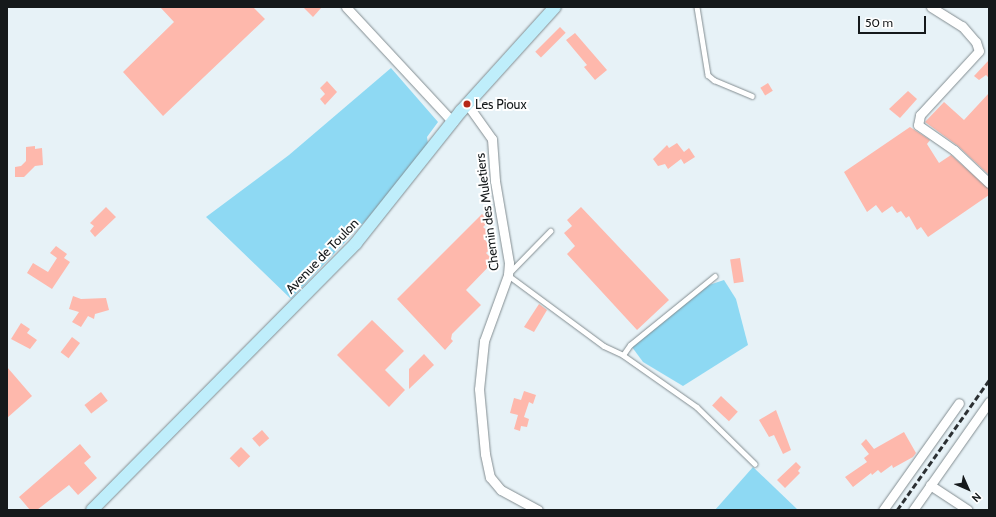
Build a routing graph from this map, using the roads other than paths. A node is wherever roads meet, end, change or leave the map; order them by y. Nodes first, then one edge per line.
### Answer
1 (346, 7) edge
2 (555, 7) edge
3 (697, 7) edge
4 (931, 7) edge
5 (752, 96) dead end
6 (467, 104) junction
7 (453, 122) junction
8 (989, 183) edge
9 (551, 231) dead end
10 (508, 275) junction
11 (715, 276) dead end
12 (623, 355) junction
13 (989, 402) edge
14 (959, 403) dead end
15 (755, 464) dead end
16 (930, 485) junction
17 (92, 510) edge
18 (538, 510) edge
19 (883, 510) edge
20 (913, 510) edge
21 (968, 510) edge

1 - 7 street
2 - 6 main road, Avenue de Toulon
3 - 5 lane
4 - 8 street
6 - 7 main road, Avenue de Toulon
6 - 10 street, Chemin des Muletiers
7 - 17 main road, Avenue de Toulon
9 - 10 lane
10 - 12 lane
10 - 18 street, Chemin des Muletiers
11 - 12 lane
12 - 15 lane
13 - 16 street
14 - 19 street
16 - 20 street
16 - 21 street

